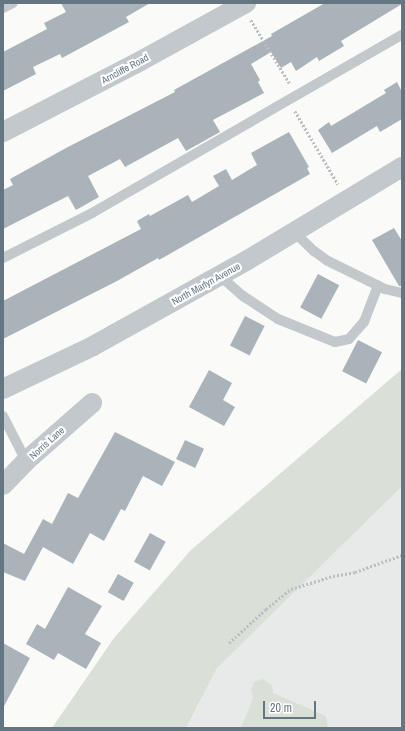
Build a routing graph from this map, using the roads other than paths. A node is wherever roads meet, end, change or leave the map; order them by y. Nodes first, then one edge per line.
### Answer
1 (12, 3) edge
2 (243, 4) edge
3 (3, 8) edge
4 (402, 35) edge
5 (3, 132) edge
6 (402, 167) edge
7 (294, 232) junction
8 (3, 258) edge
9 (220, 276) junction
10 (378, 286) junction
11 (402, 293) edge
12 (3, 389) edge
13 (92, 403) dead end
14 (3, 416) edge
15 (26, 461) junction
16 (3, 485) edge

1 - 3 lane
2 - 5 street, Arncliffe Road
4 - 8 lane
6 - 7 street, North Marlyn Avenue
7 - 9 street, North Marlyn Avenue
7 - 10 lane
9 - 10 lane
9 - 12 street, North Marlyn Avenue
10 - 11 lane
13 - 15 street, Norris Lane
14 - 15 lane
15 - 16 street, Norris Lane

